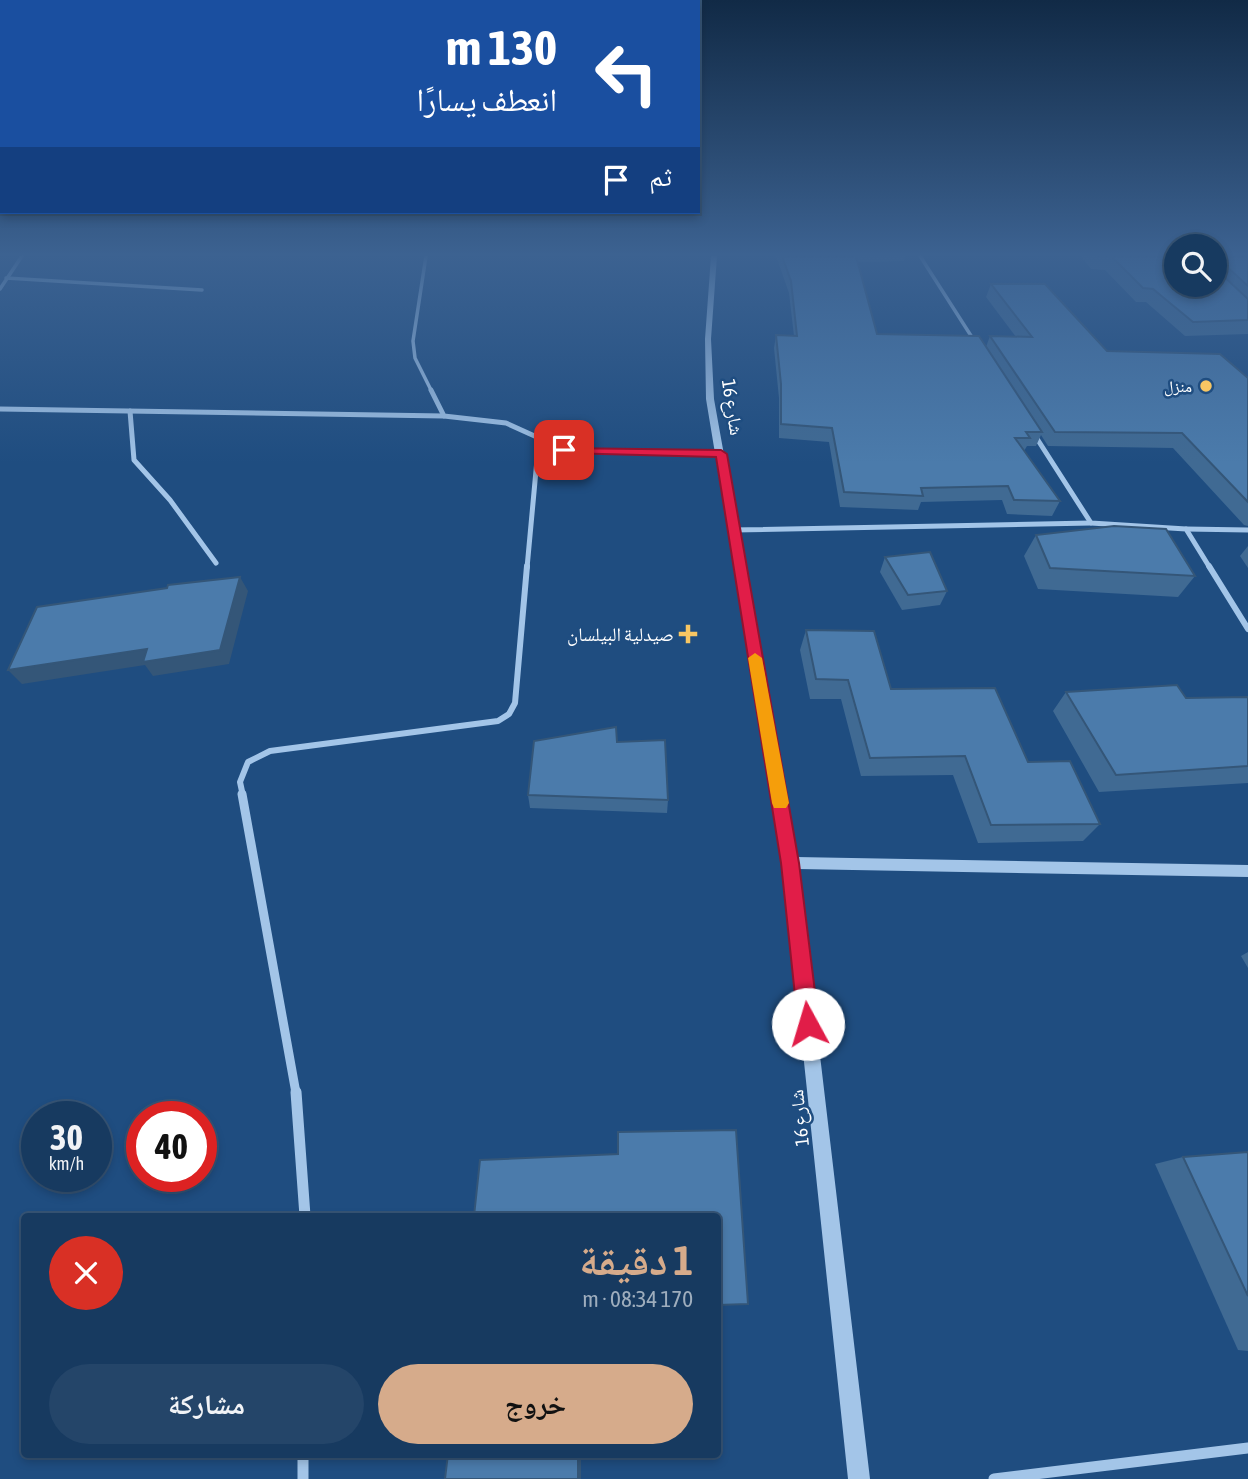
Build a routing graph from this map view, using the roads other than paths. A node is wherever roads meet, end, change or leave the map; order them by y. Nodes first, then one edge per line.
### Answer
1 (415, 325) edge
2 (709, 325) edge
3 (964, 325) edge
4 (979, 349) edge
5 (0, 409) edge
6 (130, 411) junction
7 (444, 416) junction
8 (1031, 430) edge
9 (538, 449) junction
10 (721, 454) junction
11 (1091, 523) junction
12 (733, 530) junction
13 (1186, 530) junction
14 (1248, 530) edge
15 (216, 563) dead end
16 (1248, 629) edge
17 (790, 863) junction
18 (1248, 871) edge
19 (305, 1213) edge
20 (1248, 1448) edge
21 (303, 1458) edge
22 (303, 1479) edge
23 (859, 1479) edge
24 (994, 1479) edge

1 - 7 street
2 - 10 street, شارع 16
3 - 4 street
5 - 6 street
6 - 7 street
6 - 15 street
7 - 9 street
8 - 11 street
9 - 10 street
9 - 19 street
10 - 12 street, شارع 16
11 - 12 street
11 - 13 street
12 - 17 street, شارع 16
13 - 14 street
13 - 16 street
17 - 18 street
17 - 23 street, شارع 16
20 - 24 street
21 - 22 street

